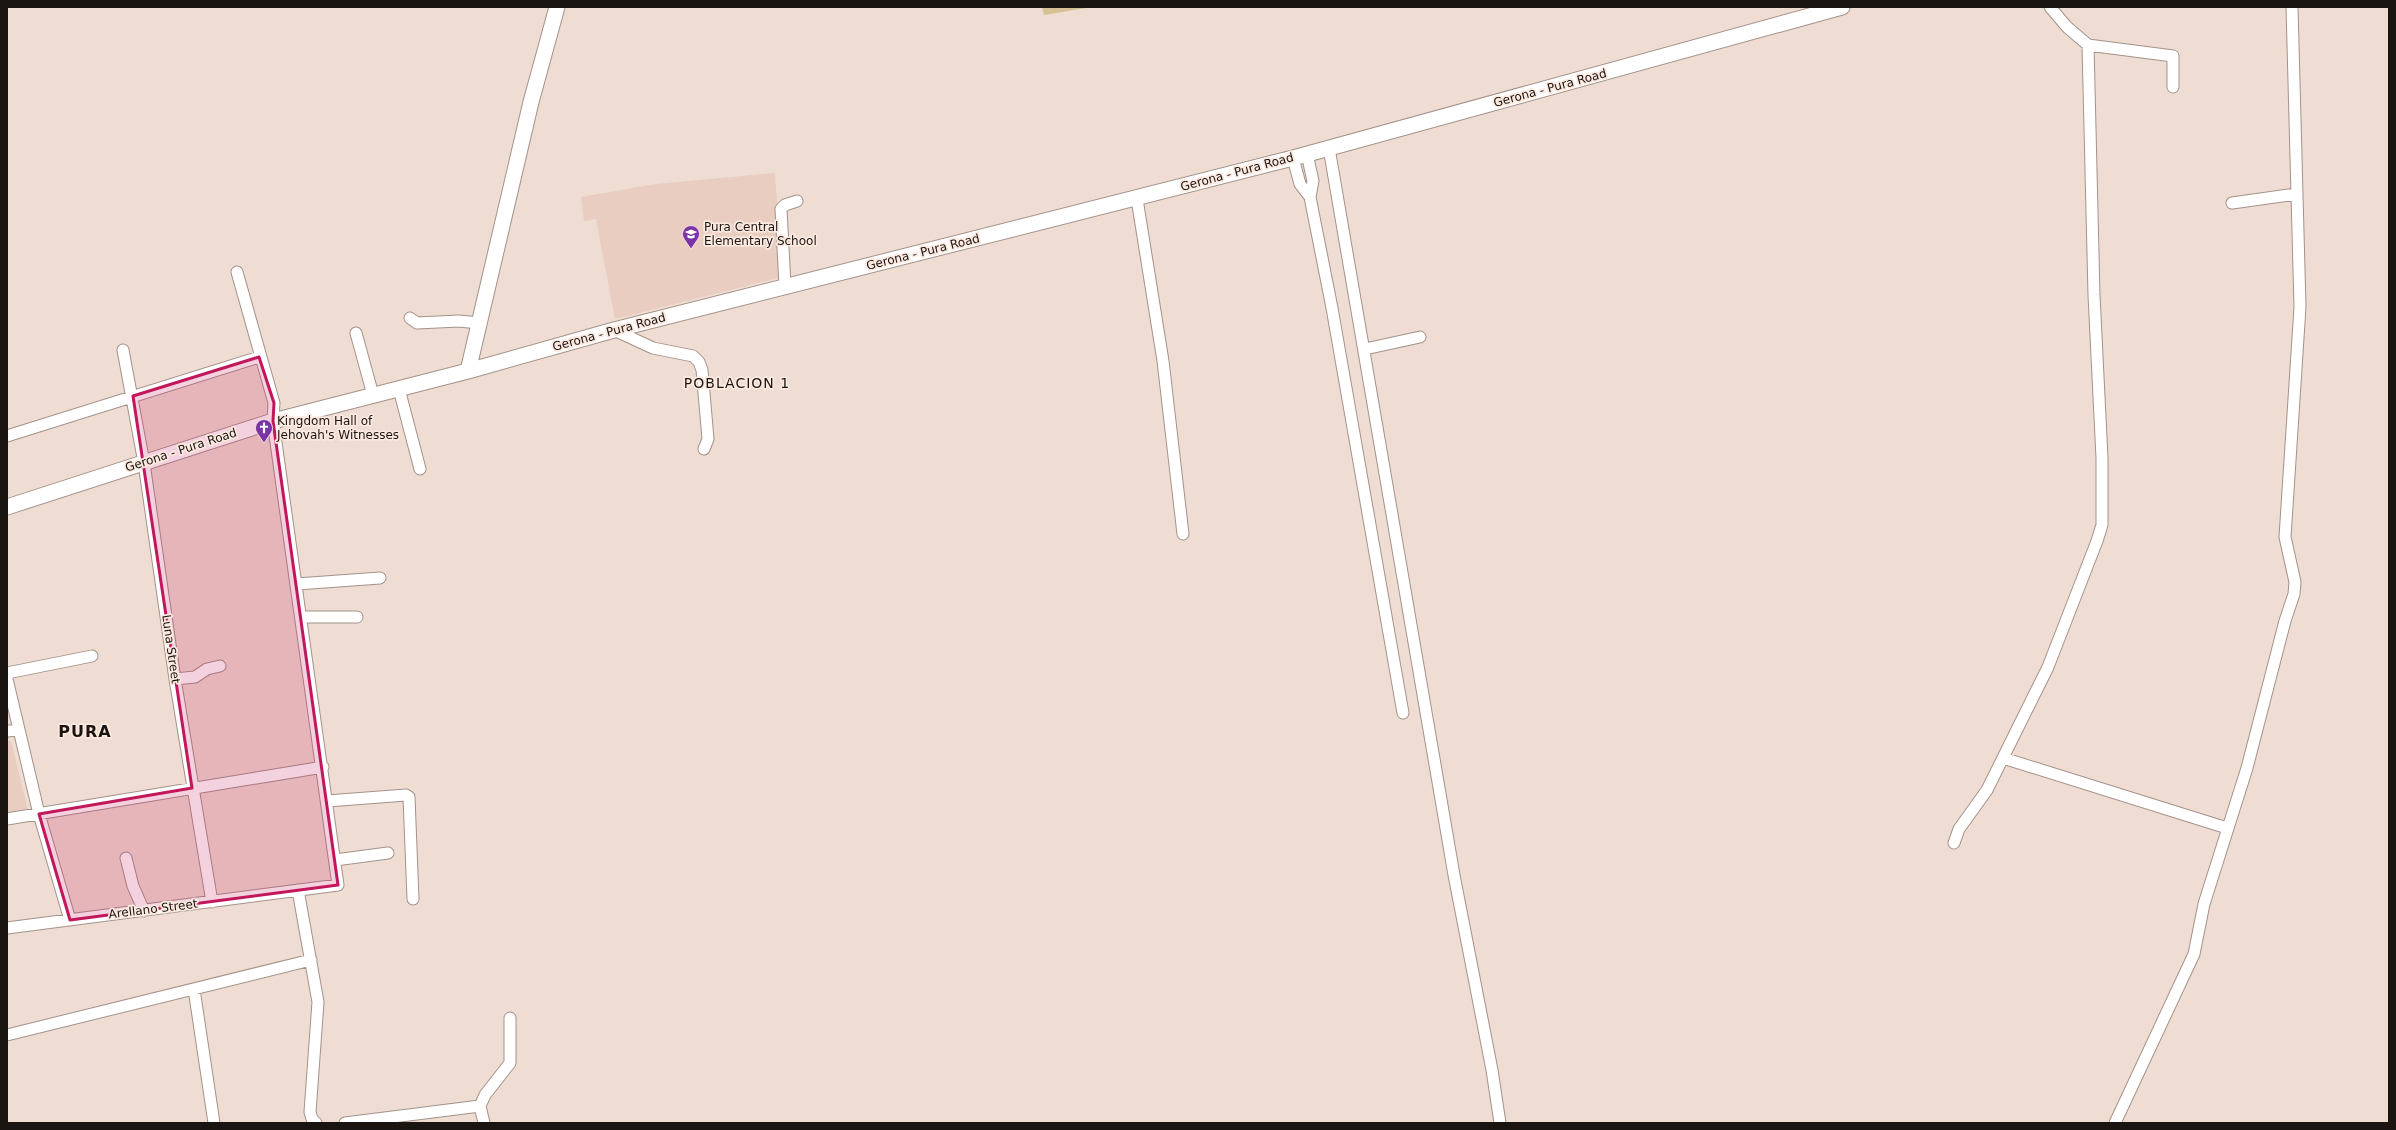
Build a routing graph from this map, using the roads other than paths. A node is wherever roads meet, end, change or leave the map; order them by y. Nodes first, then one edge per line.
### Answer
1 (557, 7) edge
2 (1842, 7) edge
3 (2050, 7) edge
4 (2292, 7) edge
5 (2088, 45) junction
6 (2172, 87) dead end
7 (1329, 148) junction
8 (1300, 156) junction
9 (2296, 194) junction
10 (1138, 199) junction
11 (797, 201) dead end
12 (2232, 203) dead end
13 (237, 272) dead end
14 (785, 286) junction
15 (410, 318) dead end
16 (479, 323) junction
17 (614, 330) junction
18 (356, 333) dead end
19 (1420, 338) dead end
20 (1365, 349) junction
21 (123, 350) dead end
22 (259, 356) junction
23 (468, 371) junction
24 (399, 389) junction
25 (373, 395) junction
26 (133, 396) junction
27 (273, 421) junction
28 (7, 436) edge
29 (704, 449) dead end
30 (144, 463) junction
31 (420, 469) dead end
32 (7, 507) edge
33 (1183, 534) dead end
34 (380, 578) dead end
35 (296, 584) junction
36 (357, 617) dead end
37 (301, 618) junction
38 (92, 656) dead end
39 (220, 666) dead end
40 (7, 673) edge
41 (7, 679) edge
42 (175, 679) junction
43 (1403, 713) dead end
44 (19, 730) junction
45 (7, 731) edge
46 (2003, 758) junction
47 (322, 767) junction
48 (192, 788) junction
49 (327, 801) junction
50 (39, 814) junction
51 (7, 818) edge
52 (2227, 828) junction
53 (1954, 843) dead end
54 (388, 853) dead end
55 (126, 858) dead end
56 (335, 860) junction
57 (298, 890) junction
58 (413, 899) dead end
59 (212, 902) junction
60 (144, 911) junction
61 (70, 920) junction
62 (7, 928) edge
63 (311, 960) junction
64 (194, 989) junction
65 (510, 1018) dead end
66 (7, 1035) edge
67 (480, 1106) junction
68 (214, 1123) edge
69 (316, 1123) edge
70 (345, 1123) edge
71 (484, 1123) edge
72 (1500, 1123) edge
73 (2115, 1123) edge

1 - 16 main road
2 - 7 main road, Gerona - Pura Road
3 - 5 street
4 - 9 street
5 - 6 street
5 - 46 street
7 - 8 main road, Gerona - Pura Road
7 - 20 street
8 - 10 main road, Gerona - Pura Road
8 - 43 street
9 - 12 street
9 - 52 street
10 - 14 main road, Gerona - Pura Road
10 - 33 street
11 - 14 street
13 - 22 street
14 - 17 main road, Gerona - Pura Road
15 - 16 street
16 - 23 main road
17 - 23 main road, Gerona - Pura Road
17 - 29 street
18 - 25 street
19 - 20 street
20 - 72 street
21 - 26 street, Luna Street
22 - 26 street
22 - 27 street
23 - 24 main road, Gerona - Pura Road
24 - 25 main road, Gerona - Pura Road
24 - 31 street
25 - 27 main road, Gerona - Pura Road
26 - 28 street
26 - 30 street, Luna Street
27 - 30 main road, Gerona - Pura Road
27 - 35 street
30 - 32 main road, Gerona - Pura Road
30 - 42 street, Luna Street
34 - 35 street
35 - 37 street
36 - 37 street
37 - 47 street
38 - 40 street
39 - 42 street
41 - 44 street
42 - 48 street, Luna Street
44 - 45 street
44 - 50 street
46 - 52 street
46 - 53 street
47 - 48 street
47 - 49 street
48 - 50 street
48 - 59 street, Luna Street
49 - 56 street
49 - 58 street
50 - 51 street
50 - 61 street
52 - 73 street
54 - 56 street
55 - 60 street
56 - 57 street, Arellano Street
57 - 59 street, Arellano Street
57 - 63 street
59 - 60 street, Arellano Street
60 - 61 street, Arellano Street
61 - 62 street, Arellano Street
63 - 64 street
63 - 69 street
64 - 66 street
64 - 68 street
65 - 67 street
67 - 70 street
67 - 71 street

